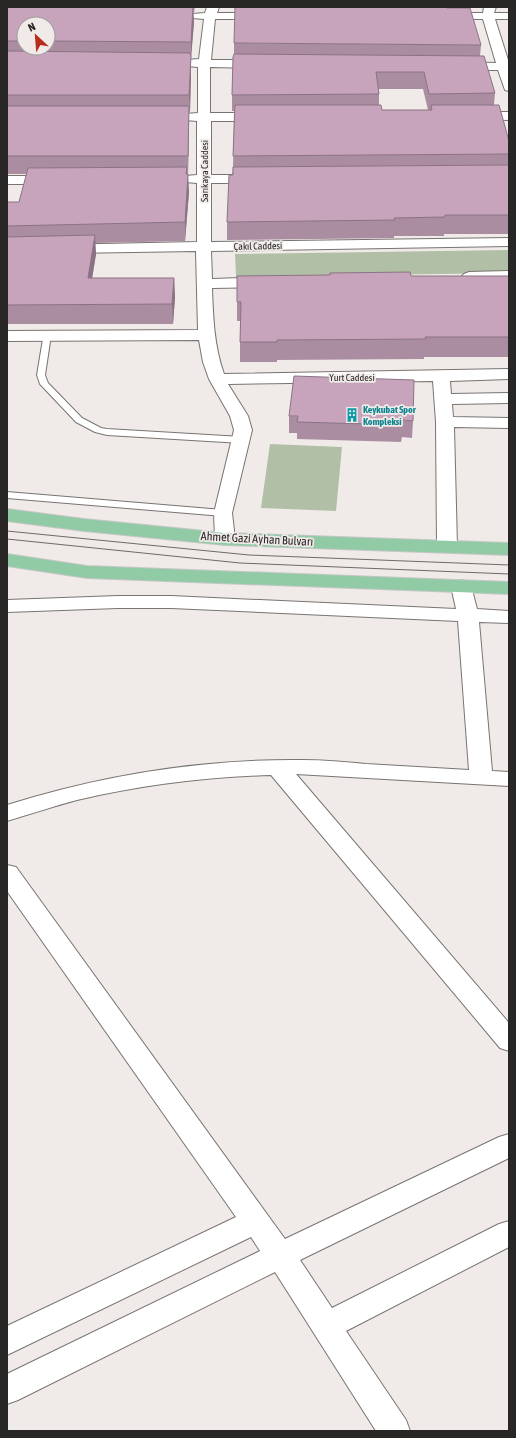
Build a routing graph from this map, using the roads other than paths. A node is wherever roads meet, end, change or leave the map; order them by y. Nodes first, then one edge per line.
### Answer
1 (211, 11) edge
2 (489, 11) edge
3 (187, 16) edge
4 (274, 16) edge
5 (432, 16) edge
6 (509, 16) edge
7 (181, 63) edge
8 (204, 64) junction
9 (275, 64) edge
10 (448, 66) edge
11 (506, 67) edge
12 (509, 87) edge
13 (462, 116) edge
14 (509, 116) edge
15 (181, 117) edge
16 (204, 117) junction
17 (275, 117) edge
18 (180, 179) edge
19 (204, 179) junction
20 (274, 179) edge
21 (7, 180) edge
22 (70, 180) edge
23 (509, 242) edge
24 (204, 247) junction
25 (7, 250) edge
26 (509, 276) edge
27 (454, 277) edge
28 (282, 282) edge
29 (204, 284) junction
30 (47, 335) junction
31 (206, 335) junction
32 (7, 336) edge
33 (509, 374) edge
34 (441, 376) junction
35 (217, 379) junction
36 (509, 398) edge
37 (443, 399) junction
38 (444, 422) junction
39 (509, 423) edge
40 (242, 440) junction
41 (7, 495) edge
42 (223, 513) junction
43 (7, 515) edge
44 (225, 539) junction
45 (447, 546) junction
46 (509, 549) edge
47 (7, 560) edge
48 (461, 586) junction
49 (509, 588) edge
50 (7, 606) edge
51 (468, 615) junction
52 (509, 617) edge
53 (276, 767) junction
54 (481, 778) junction
55 (509, 779) edge
56 (7, 813) edge
57 (7, 873) edge
58 (509, 1041) edge
59 (509, 1145) edge
60 (256, 1221) junction
61 (509, 1233) edge
62 (280, 1255) junction
63 (326, 1326) junction
64 (7, 1341) edge
65 (7, 1390) edge
66 (394, 1431) edge

1 - 3 street
1 - 4 street
1 - 8 street, Sarıkaya Caddesi
2 - 5 street
2 - 6 street
2 - 11 street
7 - 8 street
8 - 9 street
8 - 16 street, Sarıkaya Caddesi
10 - 11 street
11 - 12 street
13 - 14 street
15 - 16 street
16 - 17 street
16 - 19 street, Sarıkaya Caddesi
18 - 19 street
19 - 20 street
19 - 24 street, Sarıkaya Caddesi
21 - 22 street
23 - 24 street, Çakıl Caddesi
24 - 25 street, Çakıl Caddesi
24 - 29 street, Sarıkaya Caddesi
26 - 27 street
28 - 29 street
29 - 31 street, Sarıkaya Caddesi
30 - 31 street
30 - 32 street
30 - 40 lane
31 - 35 street
33 - 34 street, Yurt Caddesi
34 - 35 street, Yurt Caddesi
34 - 37 street
35 - 40 street
36 - 37 street
37 - 38 street
38 - 39 street
38 - 45 street
40 - 42 street
41 - 42 lane
42 - 44 street
43 - 44 main road, Ahmet Gazi Ayhan Bulvarı
44 - 45 main road, Ahmet Gazi Ayhan Bulvarı
45 - 46 main road, Ahmet Gazi Ayhan Bulvarı
47 - 48 main road
48 - 49 main road
48 - 51 street
50 - 51 street
51 - 52 street
51 - 54 street
53 - 54 street
53 - 56 street
53 - 58 street
54 - 55 street
57 - 60 street
59 - 62 street
60 - 62 street
60 - 64 street
61 - 63 street
62 - 63 street
62 - 65 street
63 - 66 street

